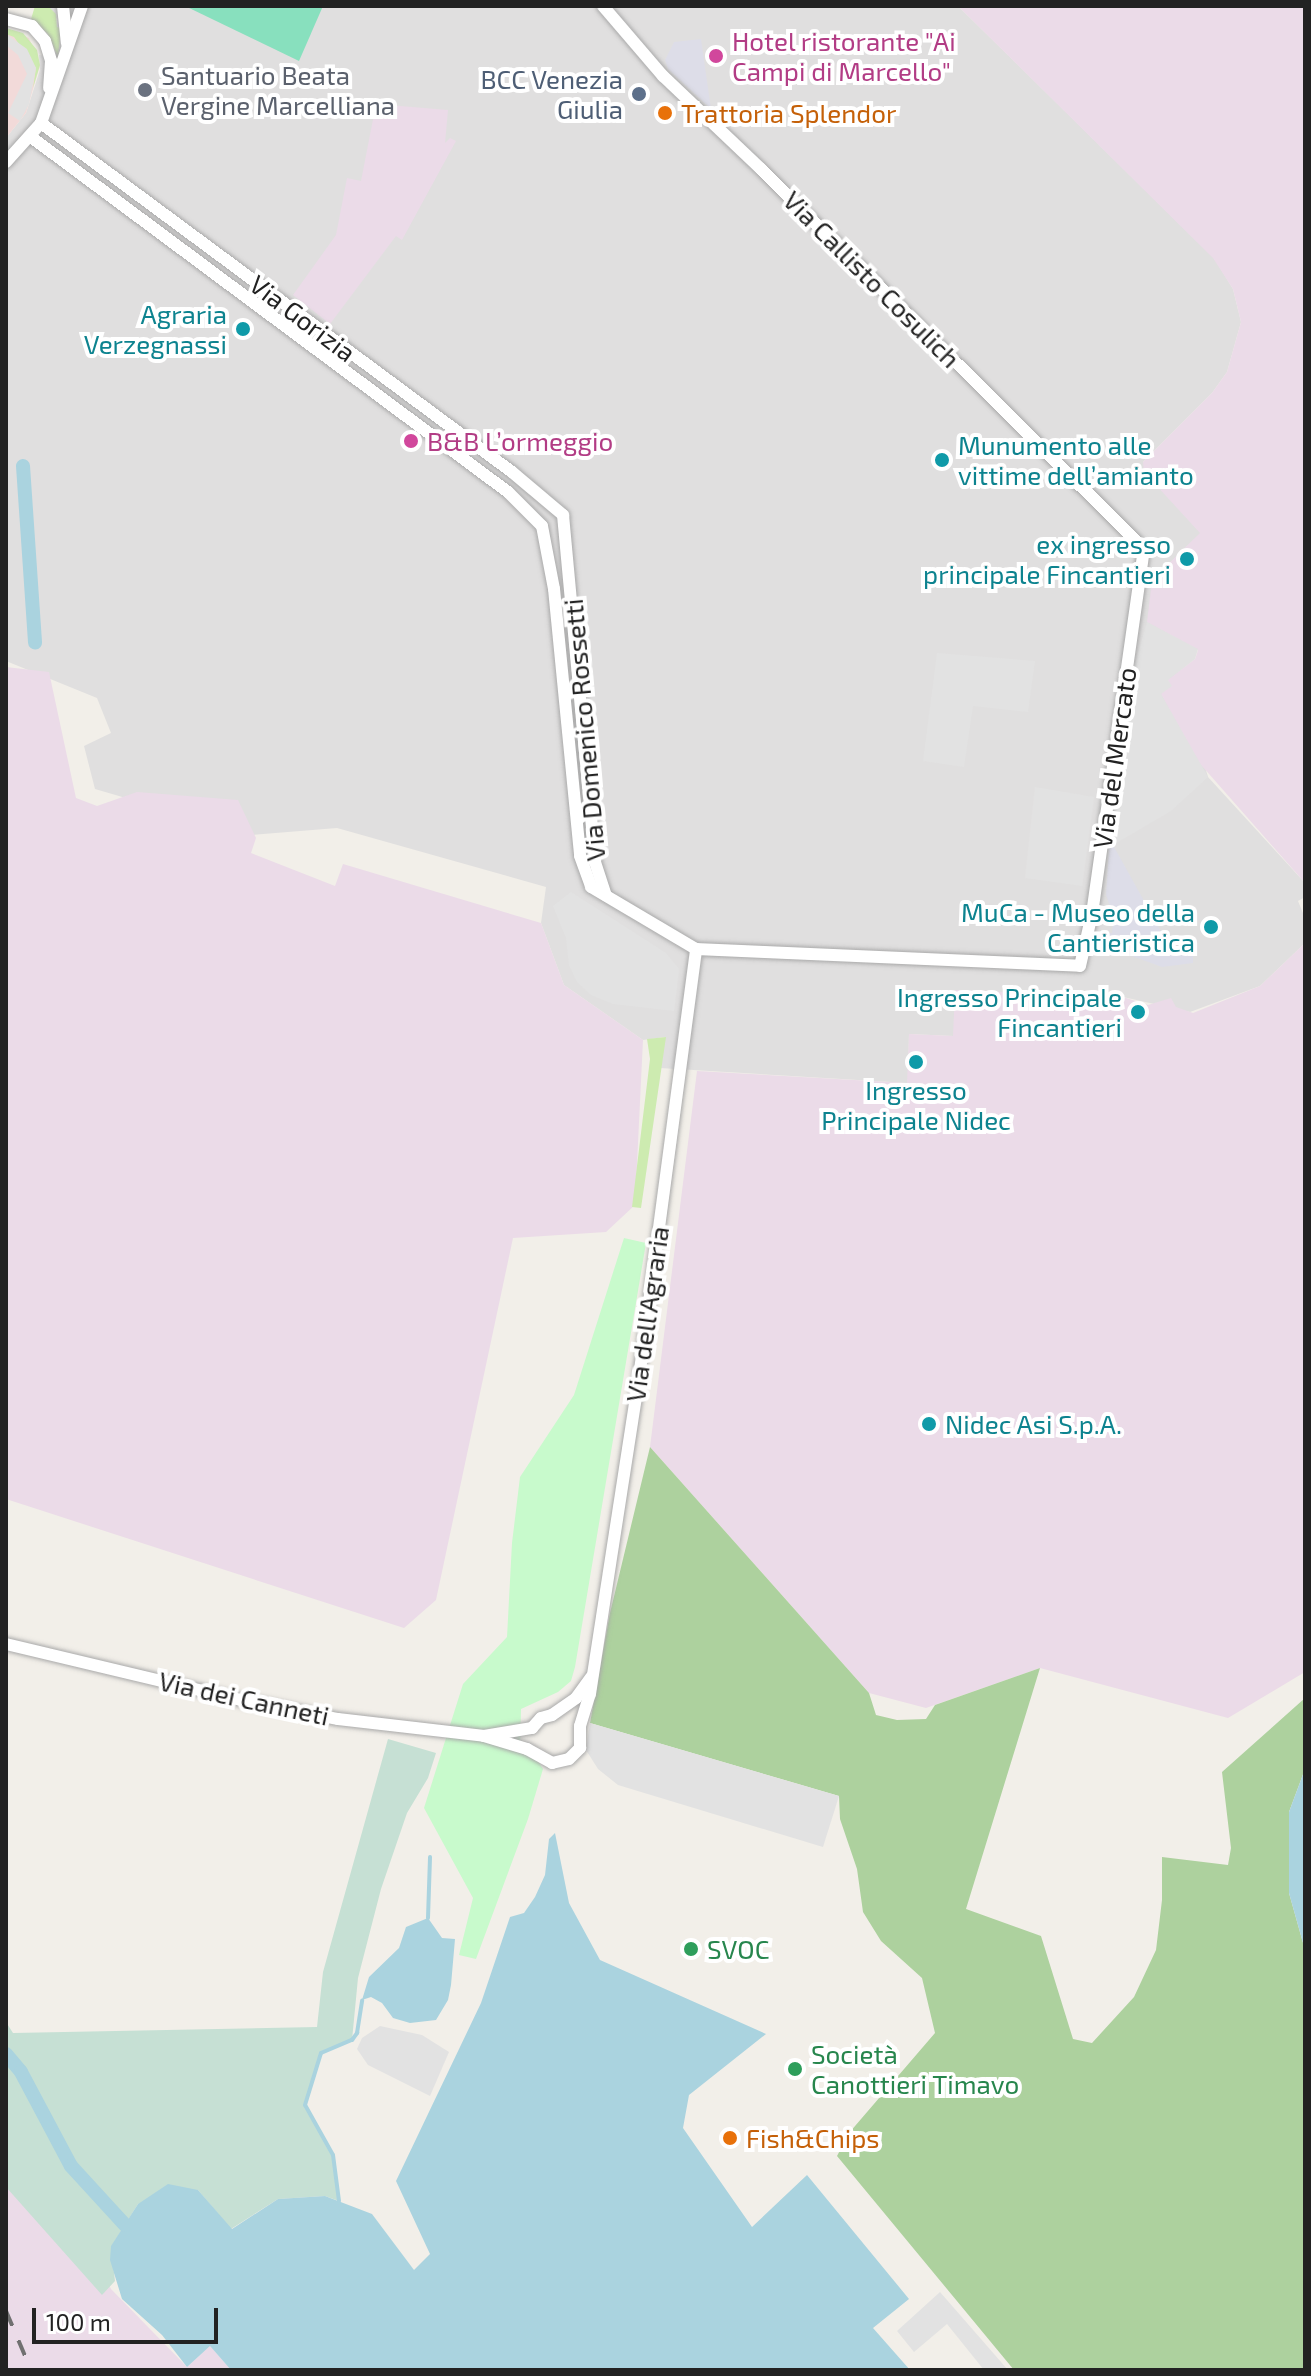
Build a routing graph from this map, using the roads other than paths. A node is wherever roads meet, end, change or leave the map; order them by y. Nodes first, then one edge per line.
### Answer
1 (63, 6) edge
2 (82, 6) edge
3 (603, 6) edge
4 (6, 19) edge
5 (67, 48) junction
6 (48, 103) junction
7 (41, 123) junction
8 (31, 137) junction
9 (6, 162) edge
10 (563, 515) joint
11 (542, 526) joint
12 (1144, 549) joint
13 (606, 895) junction
14 (696, 949) junction
15 (6, 1644) edge
16 (591, 1677) junction
17 (552, 1715) junction
18 (535, 1724) junction
19 (580, 1726) junction
20 (484, 1736) junction
21 (534, 1753) junction

1 - 5 street
2 - 5 street
3 - 12 street, Via Callisto Cosulich
4 - 6 street
5 - 6 street
6 - 7 street
7 - 8 street
7 - 10 street, Via Gorizia
8 - 9 street
8 - 11 street, Via Gorizia
10 - 13 street, Via Domenico Rossetti
11 - 13 street, Via Domenico Rossetti
12 - 14 street, Via del Mercato
13 - 14 street
14 - 16 street, Via dell'Agraria
15 - 20 street, Via dei Canneti
16 - 17 street
16 - 19 street, Via dell'Agraria
17 - 18 street
17 - 19 street
18 - 20 street, Via dei Canneti
18 - 21 street
19 - 21 street, Via dell'Agraria
20 - 21 street, Via dei Canneti

